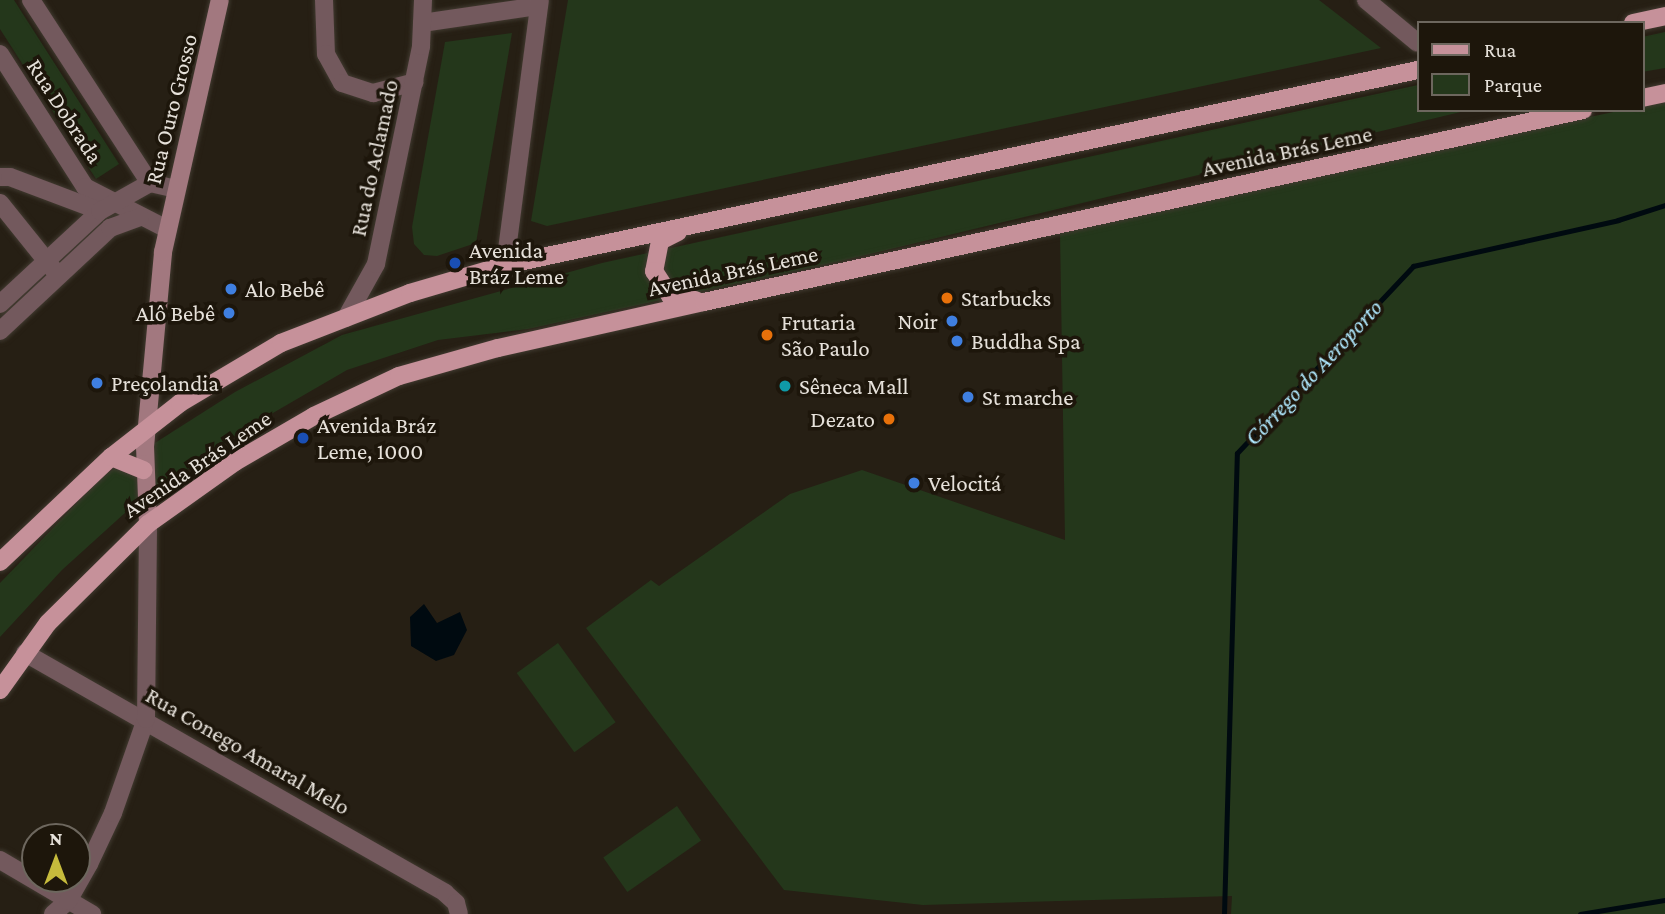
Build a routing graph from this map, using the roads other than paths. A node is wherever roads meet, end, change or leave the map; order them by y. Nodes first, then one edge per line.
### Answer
1 (31, 0) edge
2 (220, 0) edge
3 (324, 0) edge
4 (423, 0) edge
5 (1366, 0) edge
6 (539, 3) edge
7 (1665, 16) edge
8 (1642, 21) edge
9 (422, 23) junction
10 (1416, 41) edge
11 (0, 54) edge
12 (1416, 70) edge
13 (415, 82) junction
14 (1665, 93) edge
15 (1644, 98) edge
16 (1574, 112) edge
17 (0, 177) edge
18 (150, 183) junction
19 (175, 189) junction
20 (0, 204) edge
21 (107, 206) junction
22 (140, 217) junction
23 (686, 225) junction
24 (167, 229) junction
25 (505, 265) junction
26 (52, 268) junction
27 (704, 302) junction
28 (0, 304) edge
29 (346, 318) junction
30 (2, 325) edge
31 (146, 426) junction
32 (111, 457) junction
33 (144, 470) junction
34 (148, 524) junction
35 (0, 562) edge
36 (25, 653) junction
37 (0, 690) edge
38 (146, 719) junction
39 (0, 860) edge
40 (68, 901) junction
41 (53, 914) edge
42 (92, 914) edge
43 (458, 914) edge

1 - 18 street, Rua Dobrada
2 - 19 street, Rua Ouro Grosso
3 - 13 street
4 - 9 street, Rua do Aclamado
5 - 10 street
6 - 9 street
6 - 25 street
7 - 8 main road
9 - 13 street, Rua do Aclamado
11 - 21 street, Rua Dobrada
12 - 23 main road
13 - 29 street, Rua do Aclamado
14 - 15 main road
16 - 27 main road, Avenida Brás Leme
17 - 21 street
18 - 19 street
18 - 21 street
19 - 24 street, Rua Ouro Grosso
20 - 26 street
21 - 22 street, Rua Dobrada
21 - 26 street
22 - 24 street, Rua Dobrada
22 - 26 street
23 - 25 main road
23 - 27 main road
24 - 31 street, Rua Ouro Grosso
25 - 29 main road
26 - 28 street
26 - 30 street
27 - 34 main road, Avenida Brás Leme
29 - 31 main road
31 - 32 main road
31 - 33 street, Rua Ouro Grosso
32 - 33 main road
32 - 35 main road
33 - 34 street, Rua Ouro Grosso
34 - 36 main road, Avenida Brás Leme
34 - 38 street
36 - 37 main road, Avenida Brás Leme
36 - 38 street, Rua Conego Amaral Melo
38 - 40 street
38 - 43 street, Rua Conego Amaral Melo
39 - 40 street
40 - 41 street
40 - 42 street

